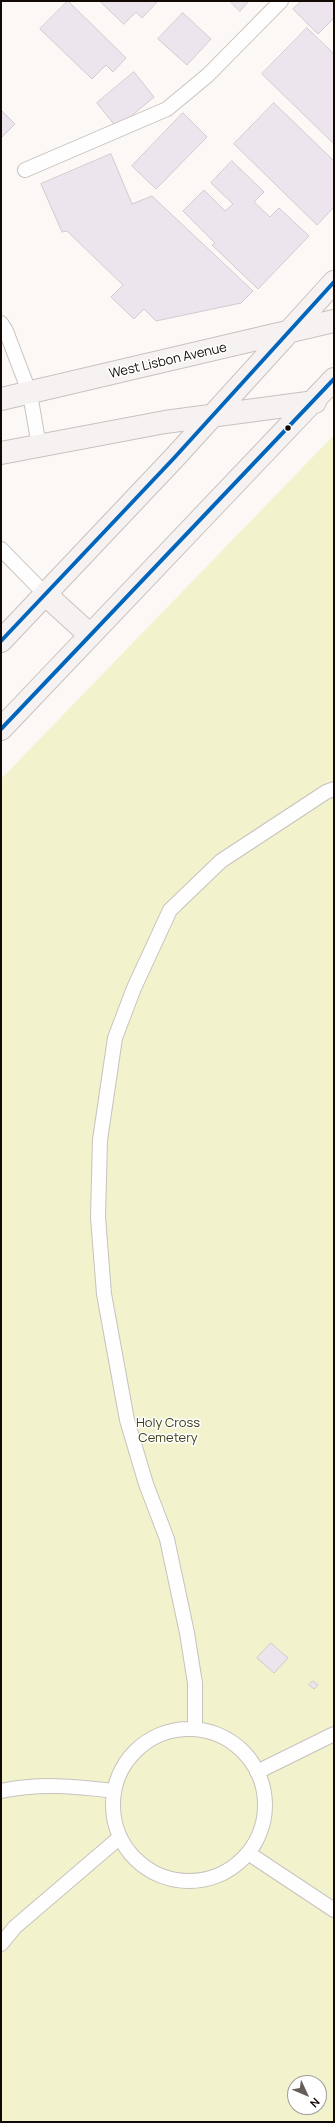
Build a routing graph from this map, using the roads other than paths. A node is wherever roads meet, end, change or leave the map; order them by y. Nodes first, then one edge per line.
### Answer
1 (281, 1) edge
2 (25, 170) dead end
3 (334, 282) edge
4 (334, 321) edge
5 (1, 323) edge
6 (287, 333) junction
7 (334, 379) edge
8 (30, 394) junction
9 (1, 399) edge
10 (334, 399) edge
11 (310, 403) junction
12 (212, 416) junction
13 (39, 446) junction
14 (1, 453) edge
15 (1, 549) edge
16 (46, 595) junction
17 (90, 635) junction
18 (1, 641) edge
19 (1, 729) edge
20 (331, 788) edge
21 (195, 1729) junction
22 (334, 1734) edge
23 (257, 1772) junction
24 (1, 1791) edge
25 (114, 1791) junction
26 (119, 1838) junction
27 (248, 1852) junction
28 (334, 1910) edge
29 (1, 1944) edge

1 - 2 lane
3 - 6 main road
4 - 6 main road, West Lisbon Avenue
5 - 8 lane
6 - 8 main road, West Lisbon Avenue
6 - 12 main road
7 - 11 main road
8 - 9 main road, West Lisbon Avenue
8 - 13 lane
10 - 11 main road
11 - 12 main road
11 - 17 main road
12 - 13 main road
12 - 16 main road
13 - 14 main road
15 - 16 lane
16 - 17 main road
16 - 18 main road
17 - 19 main road
20 - 21 lane
21 - 23 lane
21 - 25 lane
22 - 23 lane
23 - 27 lane
24 - 25 lane
25 - 26 lane
26 - 27 lane
26 - 29 lane
27 - 28 lane

